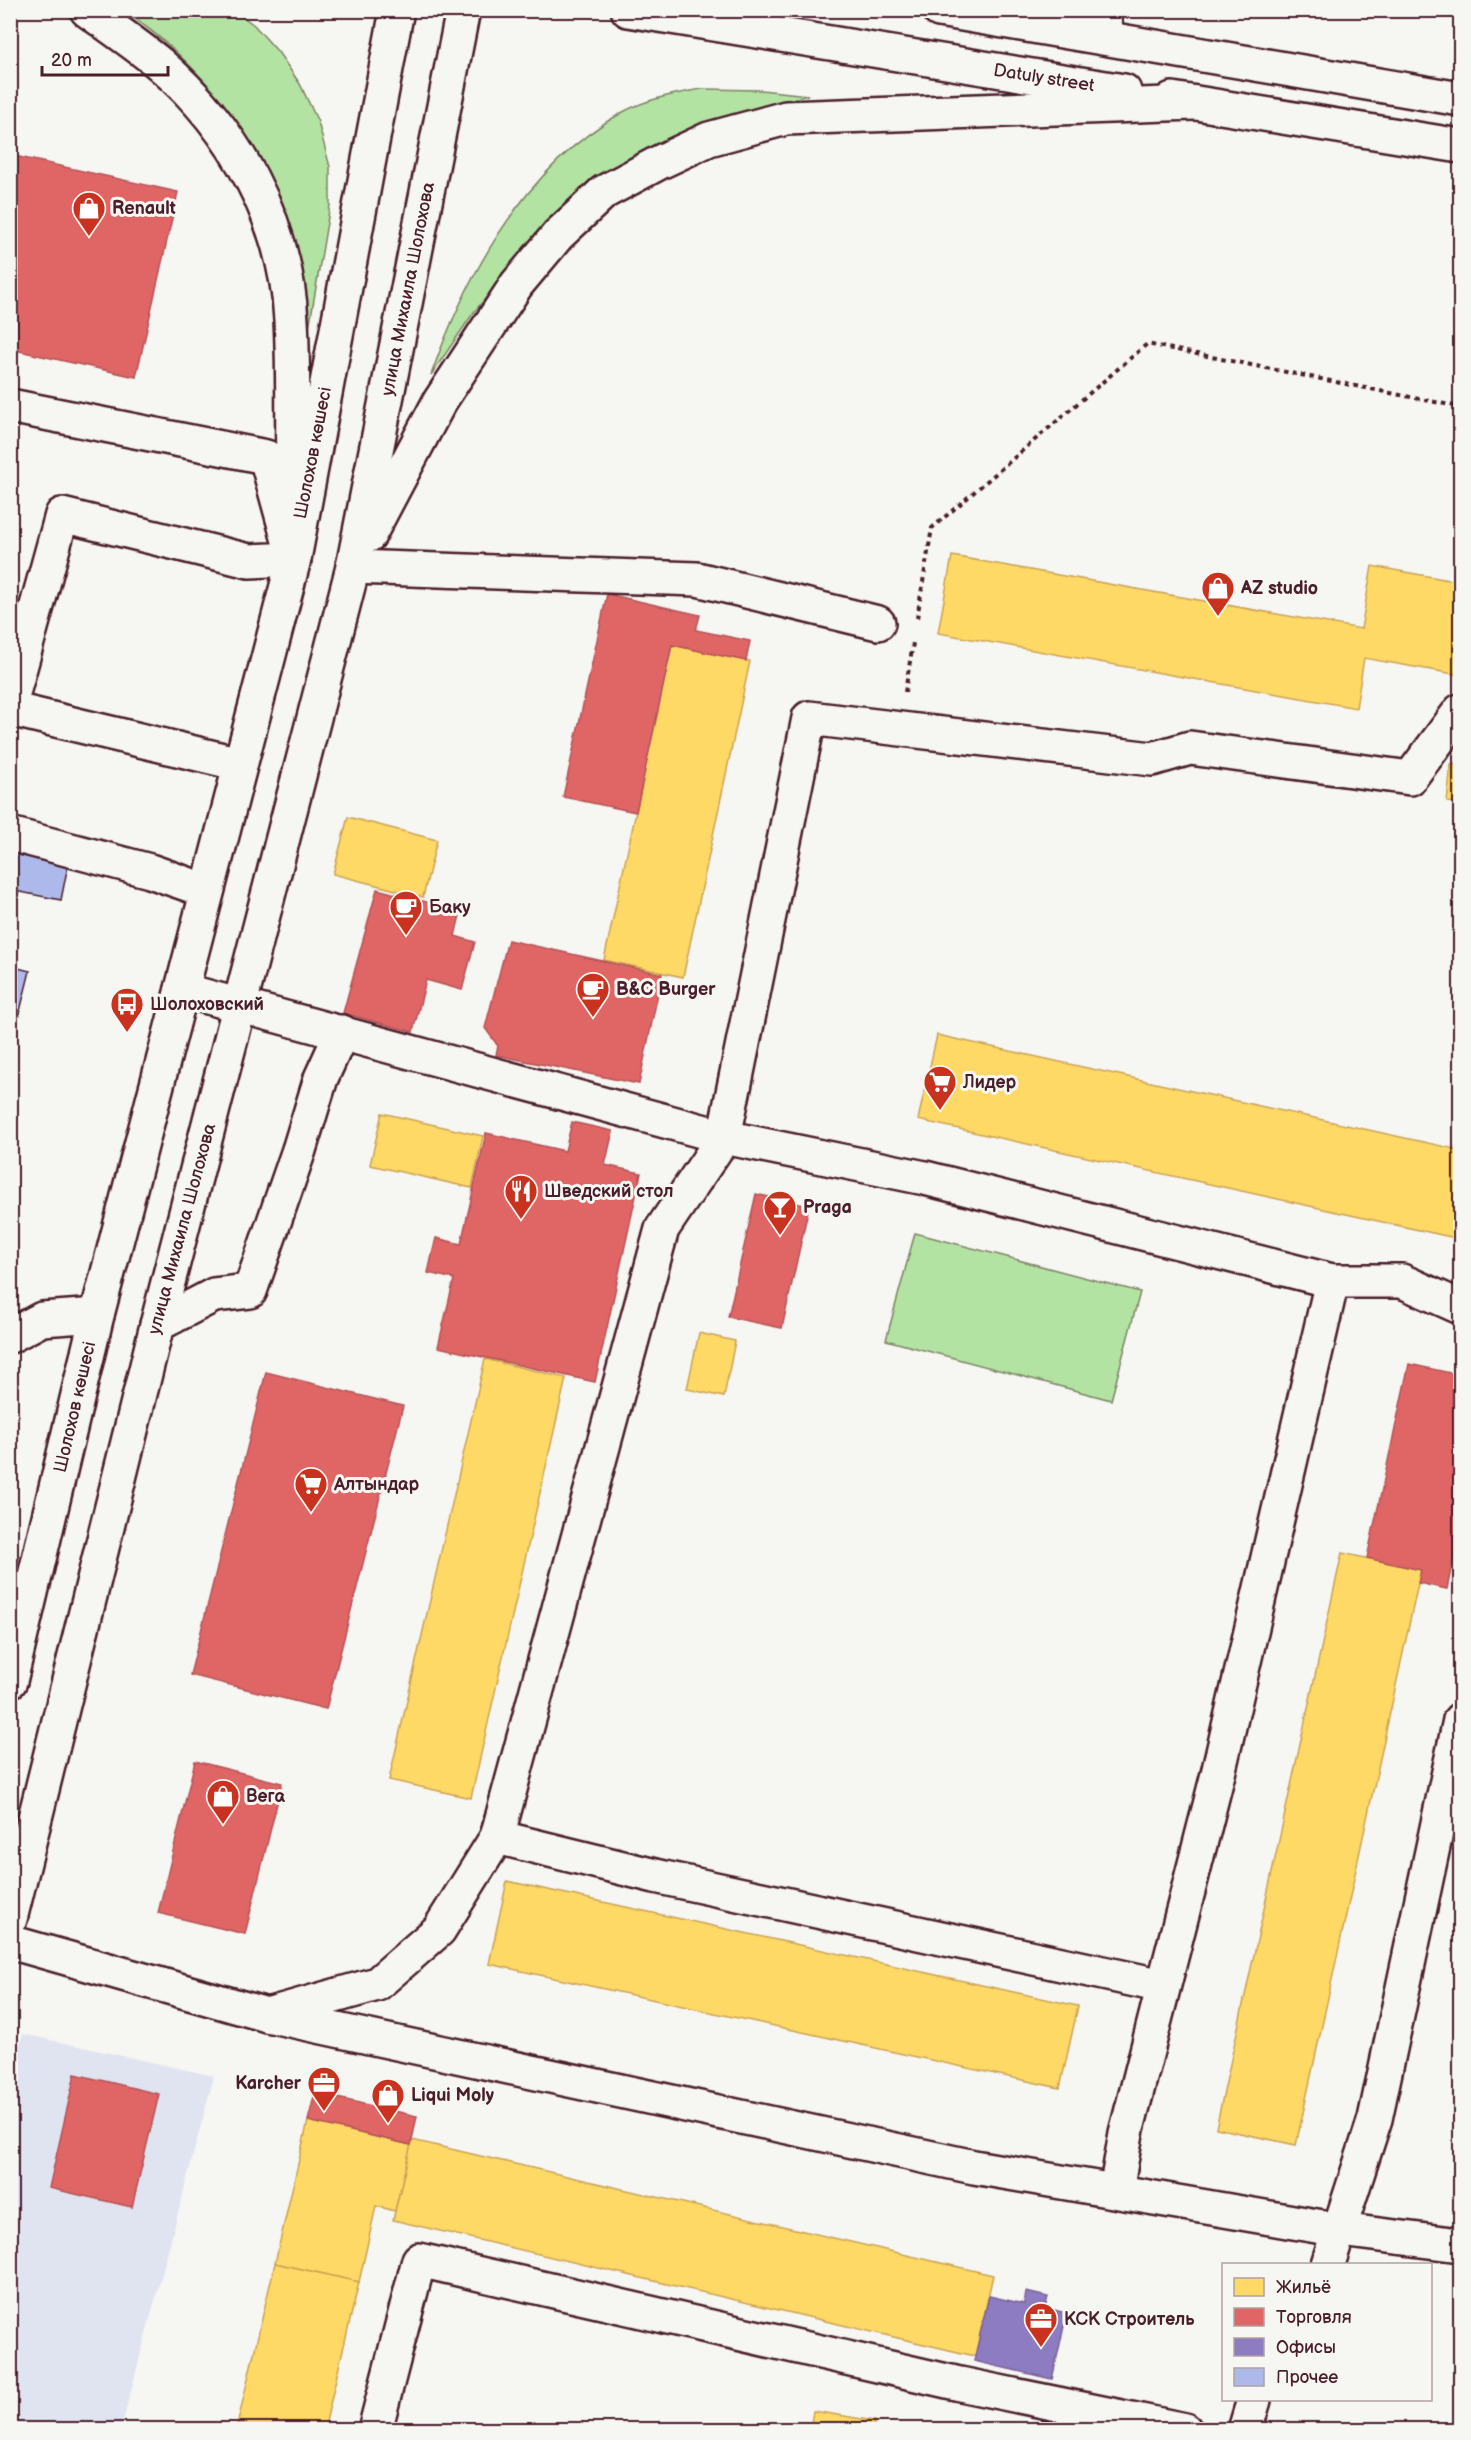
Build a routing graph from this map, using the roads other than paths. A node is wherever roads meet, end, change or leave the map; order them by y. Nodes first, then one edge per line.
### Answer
1 (87, 10) edge
2 (397, 10) edge
3 (463, 10) edge
4 (628, 10) edge
5 (939, 10) edge
6 (1049, 10) edge
7 (1203, 55) junction
8 (1461, 99) edge
9 (1194, 103) junction
10 (1461, 146) edge
11 (10, 406) edge
12 (294, 559) junction
13 (352, 567) junction
14 (878, 623) dead end
15 (10, 704) edge
16 (10, 709) edge
17 (1461, 711) edge
18 (240, 765) junction
19 (10, 834) edge
20 (207, 891) junction
21 (182, 990) junction
22 (241, 1004) junction
23 (342, 1032) junction
24 (724, 1137) junction
25 (1332, 1281) junction
26 (1461, 1306) edge
27 (97, 1315) junction
28 (157, 1325) junction
29 (10, 1336) edge
30 (10, 1681) edge
31 (1461, 1720) edge
32 (496, 1837) junction
33 (10, 1919) edge
34 (10, 1942) edge
35 (1163, 1986) junction
36 (267, 2015) junction
37 (1116, 2191) junction
38 (1340, 2230) junction
39 (1461, 2245) edge
40 (1329, 2263) edge
41 (1254, 2401) edge
42 (375, 2430) edge
43 (1185, 2430) edge
44 (1245, 2430) edge

1 - 12 main road
2 - 12 main road, Шолохов көшесі
3 - 13 main road, улица Михаила Шолохова
4 - 9 main road, Datuly street
5 - 7 main road
6 - 7 main road
7 - 8 main road
9 - 10 main road, Datuly street
9 - 13 main road
11 - 12 main road
12 - 15 main road
12 - 18 main road, Шолохов көшесі
13 - 14 main road
13 - 22 main road
16 - 18 main road
17 - 24 main road
18 - 20 main road, Шолохов көшесі
19 - 20 main road
20 - 21 main road
21 - 22 main road
21 - 27 main road, Шолохов көшесі
22 - 23 main road
22 - 28 main road, улица Михаила Шолохова
23 - 24 main road
23 - 28 main road
24 - 25 main road
24 - 32 main road
25 - 26 main road
25 - 35 main road
27 - 29 main road
27 - 30 main road, Шолохов көшесі
28 - 33 main road, улица Михаила Шолохова
31 - 38 main road
32 - 35 main road
32 - 36 main road
34 - 36 main road
35 - 37 main road
36 - 37 main road
37 - 38 main road
38 - 39 main road
38 - 40 main road
41 - 44 main road
42 - 43 main road

